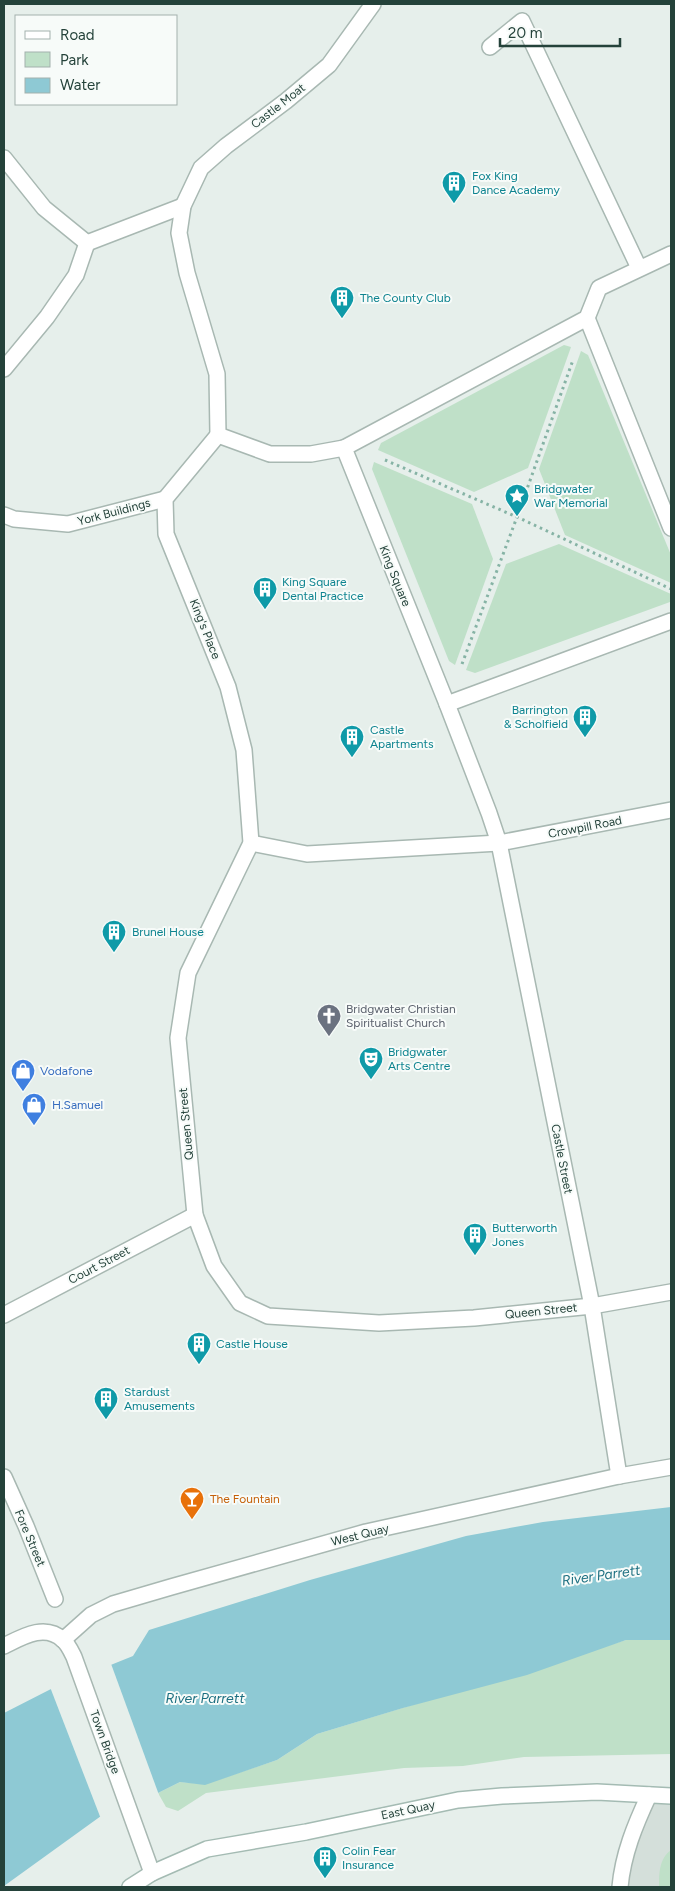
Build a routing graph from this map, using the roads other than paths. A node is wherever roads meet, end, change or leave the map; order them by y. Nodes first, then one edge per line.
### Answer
1 (373, 4) edge
2 (490, 47) dead end
3 (4, 158) edge
4 (183, 206) junction
5 (87, 243) junction
6 (671, 254) edge
7 (639, 268) junction
8 (587, 318) junction
9 (4, 369) edge
10 (218, 435) junction
11 (344, 448) junction
12 (165, 499) junction
13 (4, 515) edge
14 (671, 528) edge
15 (671, 621) edge
16 (447, 704) junction
17 (671, 810) edge
18 (250, 843) junction
19 (499, 843) junction
20 (195, 1214) junction
21 (671, 1292) edge
22 (592, 1306) junction
23 (4, 1315) edge
24 (671, 1467) edge
25 (619, 1476) junction
26 (4, 1477) edge
27 (55, 1599) dead end
28 (63, 1640) junction
29 (4, 1646) edge
30 (649, 1795) junction
31 (671, 1796) edge
32 (154, 1880) edge
33 (130, 1887) edge
34 (620, 1887) edge

1 - 4 street, Castle Moat
2 - 7 street
3 - 5 street
4 - 5 street
4 - 10 street, Castle Moat
5 - 9 street
6 - 7 street
7 - 8 street
8 - 11 street
8 - 14 street
10 - 11 street
10 - 12 street
11 - 16 street, King Square
12 - 13 street, York Buildings
12 - 18 street, King's Place
15 - 16 street
16 - 19 street, King Square
17 - 19 street, Crowpill Road
18 - 19 street
18 - 20 street, Queen Street
19 - 22 street, Castle Street
20 - 22 street, Queen Street
20 - 23 street, Court Street
21 - 22 street, Queen Street
22 - 25 street, Castle Street
24 - 25 street, West Quay
25 - 28 street, West Quay
26 - 27 street, Fore Street
28 - 29 street
28 - 32 street, Town Bridge
30 - 31 street, East Quay
30 - 32 street, East Quay
30 - 34 street
32 - 33 street, East Quay

